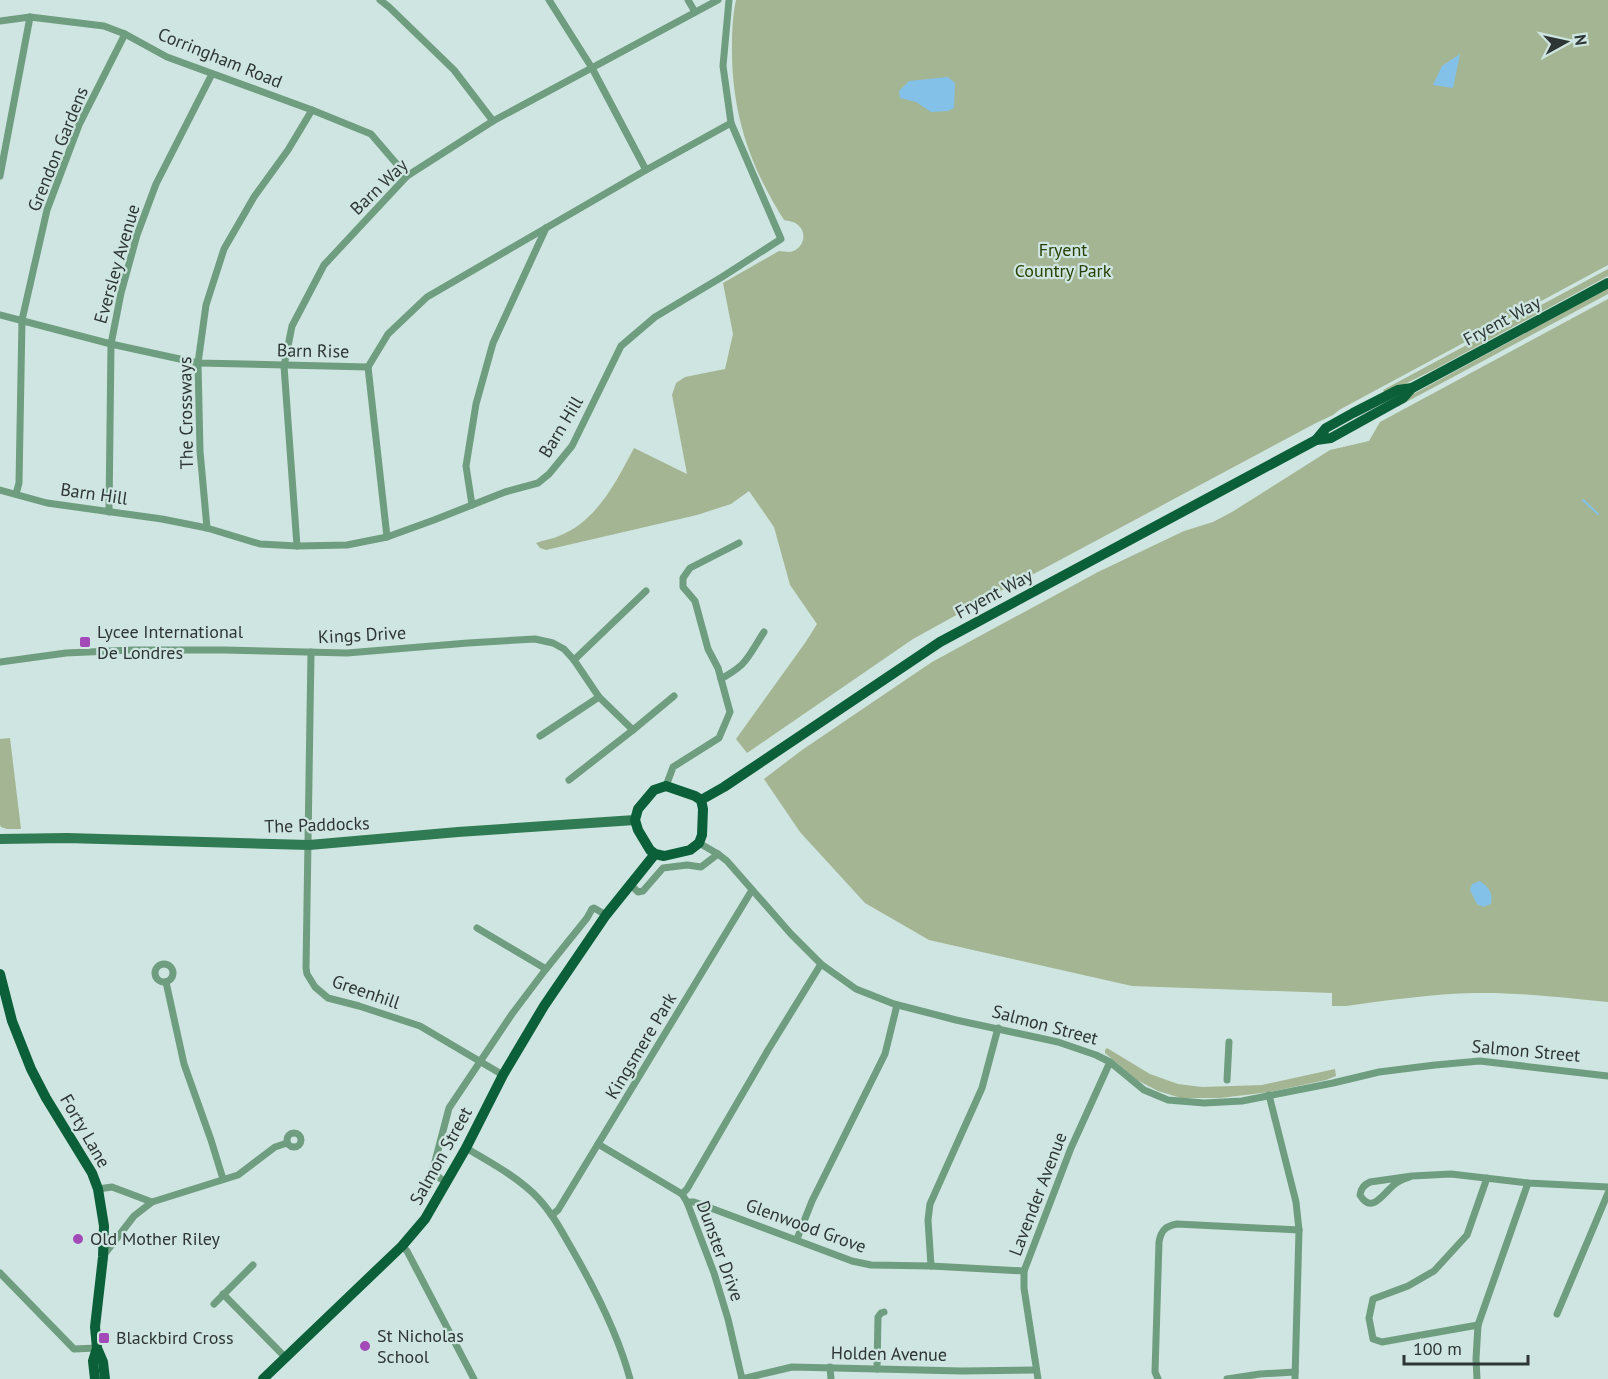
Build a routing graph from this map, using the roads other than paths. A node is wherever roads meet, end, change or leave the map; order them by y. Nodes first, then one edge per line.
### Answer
1 (380, 0) edge
2 (549, 0) edge
3 (688, 0) edge
4 (718, 0) edge
5 (729, 0) edge
6 (695, 12) junction
7 (30, 17) junction
8 (0, 21) edge
9 (125, 34) junction
10 (592, 68) junction
11 (212, 74) junction
12 (312, 110) junction
13 (493, 121) junction
14 (731, 123) junction
15 (646, 170) junction
16 (0, 176) edge
17 (407, 176) junction
18 (546, 228) junction
19 (1608, 283) edge
20 (0, 315) edge
21 (21, 320) junction
22 (111, 344) junction
23 (198, 363) junction
24 (284, 366) junction
25 (368, 367) junction
26 (0, 490) edge
27 (16, 494) junction
28 (472, 505) junction
29 (109, 512) junction
30 (207, 528) junction
31 (387, 537) junction
32 (739, 543) dead end
33 (297, 546) junction
34 (646, 591) dead end
35 (764, 632) dead end
36 (311, 652) junction
37 (573, 660) junction
38 (0, 662) edge
39 (721, 679) junction
40 (674, 696) dead end
41 (599, 697) junction
42 (633, 730) junction
43 (540, 735) dead end
44 (569, 780) dead end
45 (666, 786) junction
46 (701, 800) junction
47 (635, 820) junction
48 (0, 838) edge
49 (699, 843) junction
50 (309, 845) junction
51 (655, 854) junction
52 (718, 854) junction
53 (631, 885) junction
54 (752, 890) junction
55 (606, 915) junction
56 (477, 928) dead end
57 (821, 964) junction
58 (546, 969) junction
59 (0, 974) edge
60 (166, 982) dead end
61 (897, 1005) junction
62 (998, 1028) junction
63 (1229, 1042) dead end
64 (480, 1062) junction
65 (1110, 1062) junction
66 (503, 1075) junction
67 (1608, 1076) edge
68 (1227, 1080) dead end
69 (1269, 1095) junction
70 (287, 1143) dead end
71 (598, 1144) junction
72 (466, 1148) junction
73 (1412, 1176) junction
74 (1487, 1178) junction
75 (223, 1179) junction
76 (446, 1182) junction
77 (1528, 1184) junction
78 (1608, 1187) edge
79 (98, 1189) junction
80 (1608, 1193) edge
81 (682, 1194) junction
82 (152, 1202) junction
83 (687, 1202) junction
84 (552, 1215) junction
85 (1299, 1230) junction
86 (797, 1239) junction
87 (402, 1246) junction
88 (103, 1257) junction
89 (253, 1264) dead end
90 (931, 1266) junction
91 (1024, 1271) junction
92 (0, 1274) edge
93 (223, 1294) junction
94 (214, 1304) dead end
95 (884, 1312) dead end
96 (1557, 1314) dead end
97 (1478, 1325) junction
98 (97, 1348) junction
99 (286, 1358) junction
100 (830, 1367) junction
101 (876, 1369) junction
102 (1036, 1370) junction
103 (1295, 1375) edge
104 (95, 1379) edge
105 (105, 1379) edge
106 (263, 1379) edge
107 (474, 1379) edge
108 (630, 1379) edge
109 (742, 1379) edge
110 (831, 1379) edge
111 (1038, 1379) edge
112 (1158, 1379) edge
113 (1227, 1379) edge
114 (1477, 1379) edge

1 - 13 street
2 - 10 street
3 - 6 street
4 - 6 street, Barn Way
5 - 14 street, Barn Hill
6 - 10 street, Barn Way
7 - 8 street, Corringham Road
7 - 9 street, Corringham Road
7 - 16 street
9 - 11 street, Corringham Road
9 - 21 street, Grendon Gardens
10 - 13 street, Barn Way
10 - 15 street
11 - 12 street, Corringham Road
11 - 22 street, Eversley Avenue
12 - 17 street, Corringham Road
12 - 23 street, The Crossways
13 - 17 street, Barn Way
14 - 15 street, Barn Rise
14 - 28 street, Barn Hill
15 - 18 street, Barn Rise
17 - 24 street, Barn Way
18 - 25 street, Barn Rise
18 - 28 street
19 - 46 main road, Fryent Way
20 - 21 street, Barn Rise
21 - 22 street, Barn Rise
21 - 27 street, Grendon Gardens
22 - 23 street, Barn Rise
22 - 29 street, Eversley Avenue
23 - 24 street, Barn Rise
23 - 30 street, The Crossways
24 - 25 street, Barn Rise
24 - 33 street, Barn Way
25 - 31 street
26 - 27 street, Barn Hill
27 - 29 street, Barn Hill
28 - 31 street, Barn Hill
29 - 30 street, Barn Hill
30 - 33 street, Barn Hill
31 - 33 street, Barn Hill
32 - 39 street
34 - 37 street
35 - 39 street
36 - 37 street, Kings Drive
36 - 38 street, Kings Drive
36 - 50 street, Greenhill
37 - 41 street, Kings Drive
39 - 45 street
40 - 42 street
41 - 42 street, Kings Drive
41 - 43 street
42 - 44 street
45 - 46 main road
45 - 47 main road
46 - 49 main road
47 - 50 street, The Paddocks
47 - 51 main road
48 - 50 street, The Paddocks
49 - 51 main road
49 - 52 street, Salmon Street
50 - 64 street, Greenhill
51 - 53 main road, Salmon Street
52 - 53 street
52 - 54 street, Salmon Street
53 - 55 main road, Salmon Street
54 - 57 street, Salmon Street
54 - 71 street, Kingsmere Park
55 - 58 street
55 - 66 main road, Salmon Street
56 - 58 street
57 - 61 street, Salmon Street
57 - 81 street
58 - 64 street
59 - 79 main road, Forty Lane
60 - 75 street
61 - 62 street, Salmon Street
61 - 86 street
62 - 65 street, Salmon Street
62 - 90 street
63 - 68 street
64 - 66 street, Greenhill
64 - 76 street
65 - 69 street, Salmon Street
65 - 91 street, Lavender Avenue
66 - 72 main road, Salmon Street
67 - 69 street, Salmon Street
69 - 85 street
70 - 75 street
71 - 81 street, Dunster Drive
71 - 84 street, Kingsmere Park
72 - 76 main road, Salmon Street
72 - 84 street
73 - 73 street
73 - 74 street
74 - 77 street
74 - 97 street
75 - 82 street
76 - 87 main road, Salmon Street
77 - 78 street
77 - 97 street
79 - 82 street
79 - 88 main road, Forty Lane
80 - 96 street
81 - 83 street, Dunster Drive
82 - 88 street
83 - 86 street, Glenwood Grove
83 - 109 street, Dunster Drive
84 - 108 street
85 - 103 street
85 - 112 street
86 - 90 street, Glenwood Grove
87 - 99 main road, Salmon Street
87 - 107 street
88 - 98 main road, Forty Lane
89 - 93 street
90 - 91 street, Glenwood Grove
91 - 102 street, Lavender Avenue
92 - 98 street
93 - 94 street
93 - 99 street
95 - 101 street
97 - 114 street
98 - 104 main road, Forty Lane
98 - 105 main road, Forty Lane
99 - 106 main road, Salmon Street
100 - 101 street, Holden Avenue
100 - 109 street, Holden Avenue
100 - 110 street
101 - 102 street, Holden Avenue
102 - 111 street, Lavender Avenue
103 - 113 street

